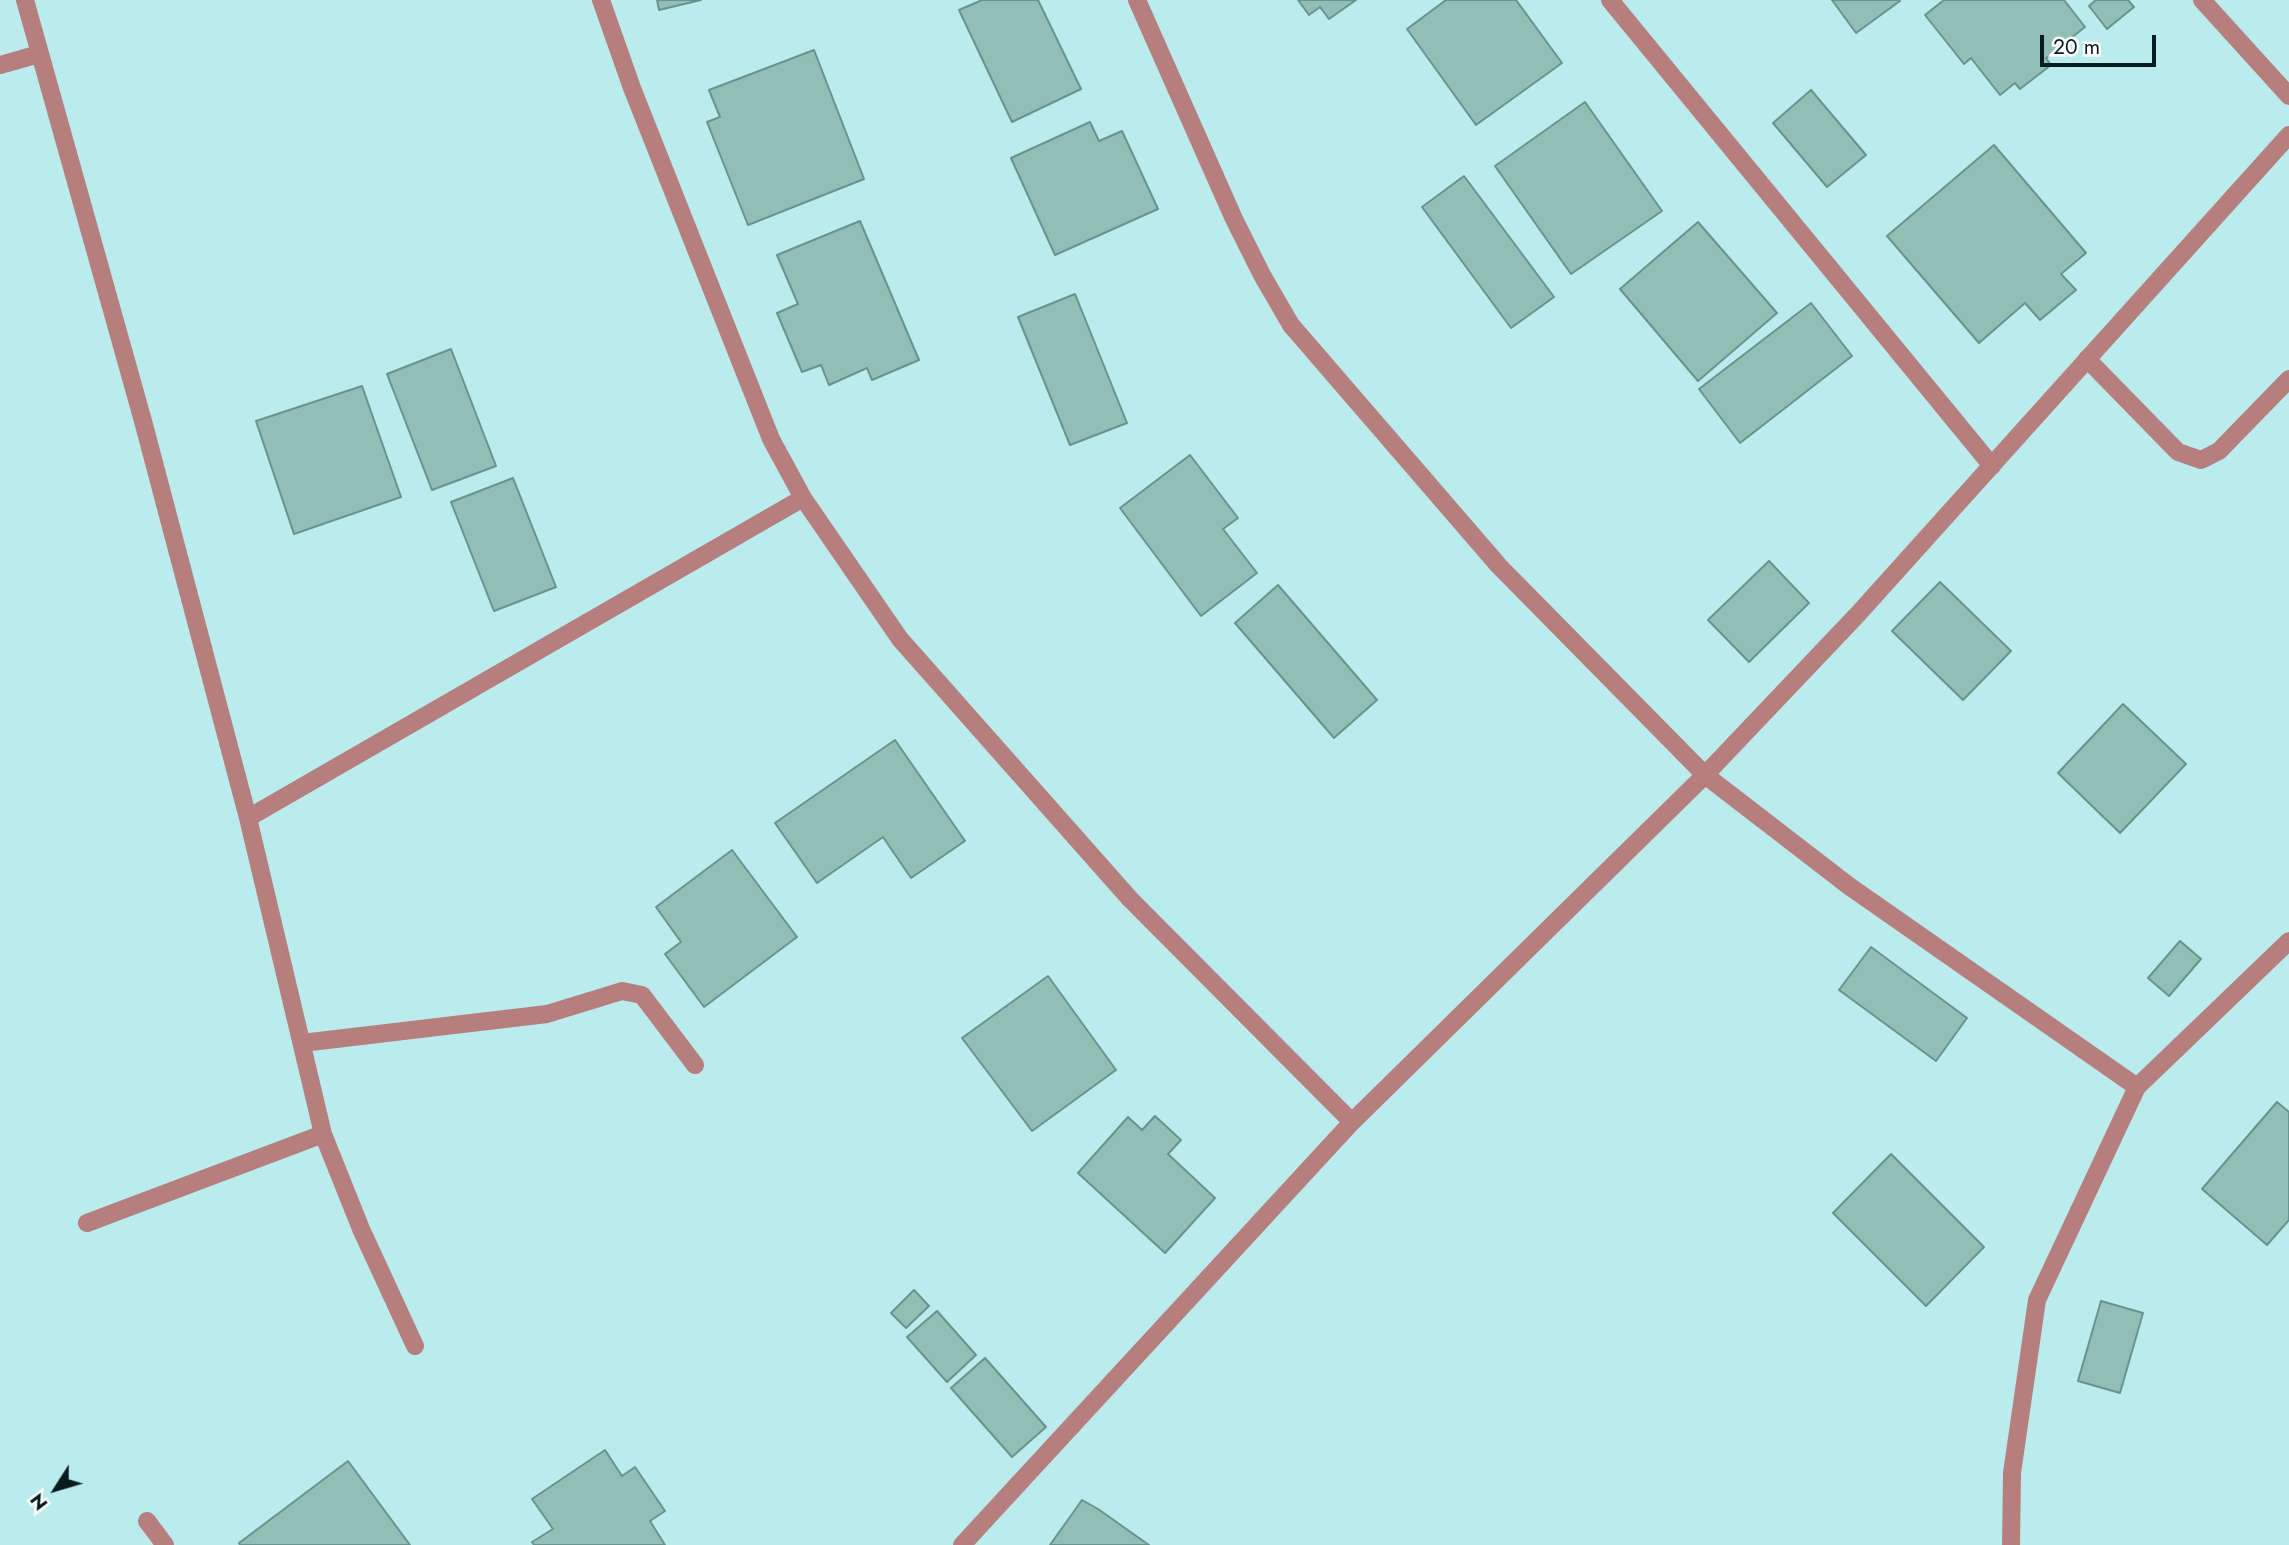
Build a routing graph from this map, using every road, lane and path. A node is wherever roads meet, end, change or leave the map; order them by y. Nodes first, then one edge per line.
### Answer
1 (25, 0) edge
2 (601, 0) edge
3 (1137, 0) edge
4 (1610, 0) edge
5 (2202, 0) edge
6 (39, 54) junction
7 (0, 65) edge
8 (2289, 96) edge
9 (2289, 135) edge
10 (2087, 359) junction
11 (2289, 380) edge
12 (1992, 466) junction
13 (803, 498) junction
14 (1705, 775) junction
15 (248, 818) junction
16 (2289, 941) edge
17 (302, 1043) junction
18 (695, 1065) dead end
19 (2137, 1087) junction
20 (1352, 1122) junction
21 (323, 1134) junction
22 (87, 1223) dead end
23 (415, 1346) dead end
24 (147, 1521) dead end
25 (165, 1545) edge
26 (962, 1545) edge
27 (2011, 1545) edge

1 - 6 street
2 - 13 street
3 - 14 street
4 - 12 street
5 - 8 street
6 - 7 street
6 - 15 street
9 - 10 street
10 - 11 street
10 - 12 street
12 - 14 street
13 - 15 street
13 - 20 street
14 - 19 street
14 - 20 street
15 - 17 street
16 - 19 street
17 - 18 street
17 - 21 street
19 - 27 street
20 - 26 street
21 - 22 street
21 - 23 street
24 - 25 street

